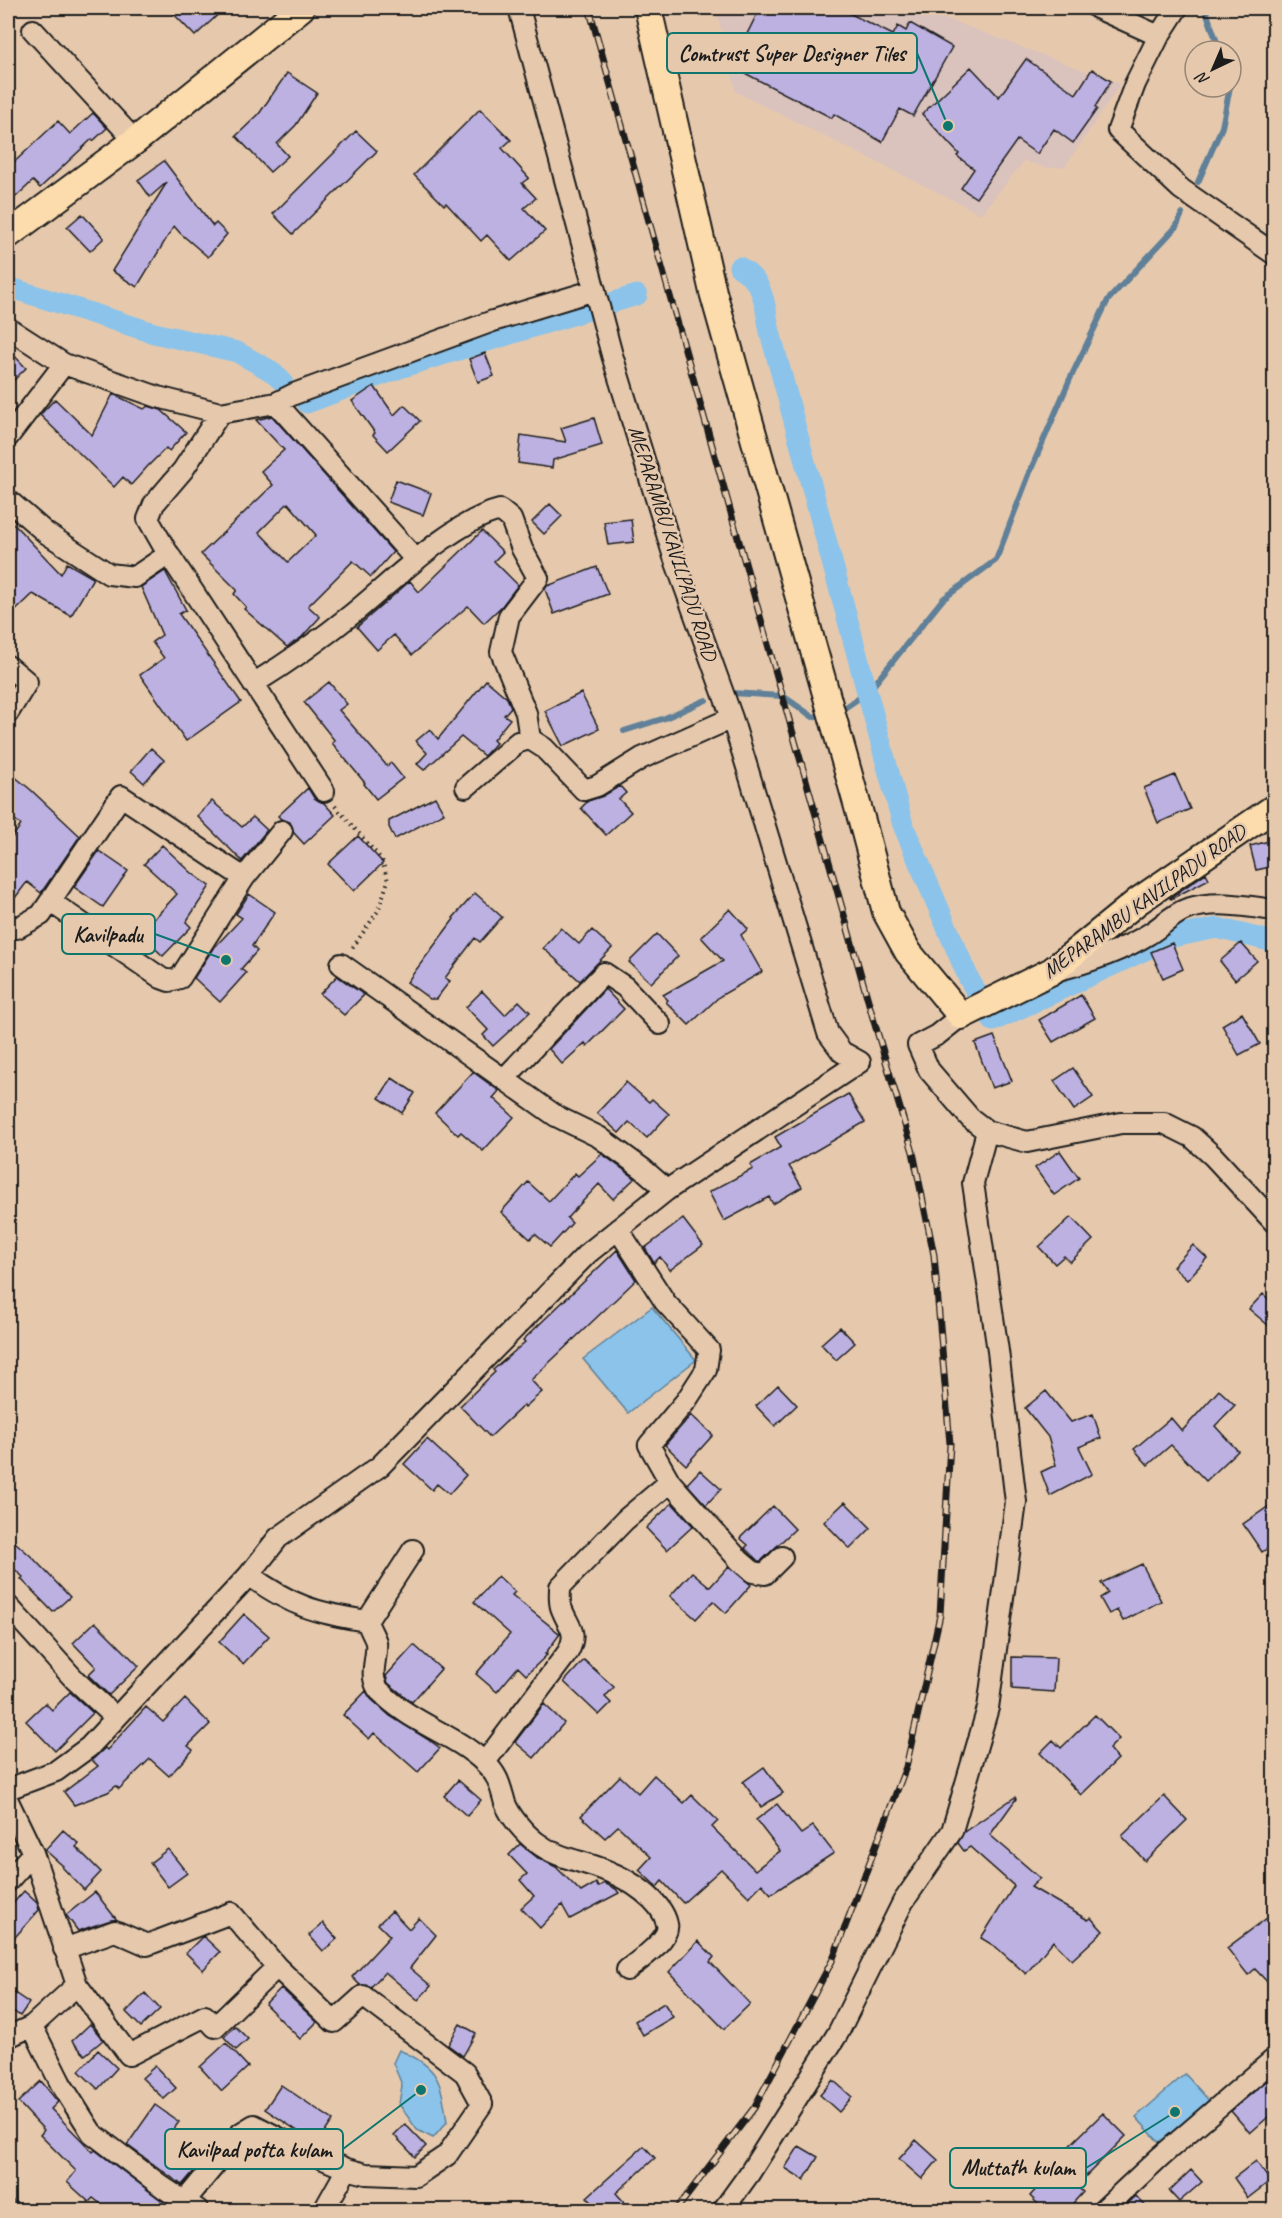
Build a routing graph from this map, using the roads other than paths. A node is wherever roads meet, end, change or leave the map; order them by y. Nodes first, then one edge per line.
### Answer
1 (301, 8) edge
2 (519, 8) edge
3 (648, 8) edge
4 (1099, 8) edge
5 (1178, 8) edge
6 (33, 30) dead end
7 (1159, 36) junction
8 (135, 141) junction
9 (8, 236) edge
10 (1275, 254) edge
11 (595, 290) junction
12 (8, 328) edge
13 (64, 364) junction
14 (276, 403) junction
15 (220, 413) junction
16 (8, 437) edge
17 (8, 500) edge
18 (169, 555) junction
19 (416, 560) junction
20 (8, 666) edge
21 (253, 684) junction
22 (8, 713) edge
23 (732, 718) junction
24 (530, 739) junction
25 (466, 787) dead end
26 (324, 791) road end
27 (1275, 808) edge
28 (282, 831) dead end
29 (244, 878) junction
30 (51, 902) junction
31 (1275, 910) edge
32 (8, 925) edge
33 (341, 964) road end
34 (1052, 971) junction
35 (961, 1016) junction
36 (660, 1024) dead end
37 (504, 1079) junction
38 (987, 1131) junction
39 (667, 1190) junction
40 (1275, 1222) edge
41 (618, 1229) junction
42 (670, 1482) junction
43 (413, 1550) dead end
44 (782, 1557) dead end
45 (249, 1575) junction
46 (8, 1606) edge
47 (367, 1621) junction
48 (115, 1717) junction
49 (484, 1762) junction
50 (8, 1789) edge
51 (8, 1802) edge
52 (33, 1853) junction
53 (8, 1881) edge
54 (64, 1948) junction
55 (277, 1967) junction
56 (627, 1970) dead end
57 (77, 1985) junction
58 (33, 2026) junction
59 (8, 2037) edge
60 (1273, 2064) edge
61 (346, 2169) junction
62 (191, 2206) edge
63 (324, 2211) edge
64 (723, 2211) edge
65 (1104, 2211) edge

1 - 8 main road
2 - 11 street, MEPARAMBU KAVILPADU ROAD
3 - 35 main road
4 - 7 street
5 - 7 street
6 - 8 street
7 - 10 street
8 - 9 main road
11 - 14 street
11 - 23 street, MEPARAMBU KAVILPADU ROAD
12 - 13 street
13 - 15 street
13 - 16 street
14 - 15 street
14 - 19 street
15 - 18 street
17 - 18 street
18 - 21 street
19 - 21 street
19 - 24 street
20 - 22 street
21 - 26 street
23 - 24 street
23 - 39 street, MEPARAMBU KAVILPADU ROAD
24 - 25 street
27 - 34 main road, MEPARAMBU KAVILPADU ROAD
28 - 29 street
29 - 30 street
29 - 30 street
30 - 32 street
31 - 34 street
33 - 37 street
34 - 35 main road, MEPARAMBU KAVILPADU ROAD
35 - 38 street, MEPARAMBU KAVILPADU ROAD
36 - 37 street
37 - 39 street
38 - 40 street
38 - 64 street
39 - 41 street
41 - 42 street
41 - 45 street
42 - 44 street
42 - 49 street
43 - 47 street
45 - 47 street
45 - 48 street
46 - 48 street
47 - 49 street
48 - 50 street
49 - 56 street
51 - 52 street
52 - 53 street
52 - 54 street
54 - 55 street
54 - 57 street
55 - 57 street
55 - 61 street
57 - 58 street
58 - 59 street
58 - 62 street
60 - 65 street
61 - 62 street
61 - 63 street

